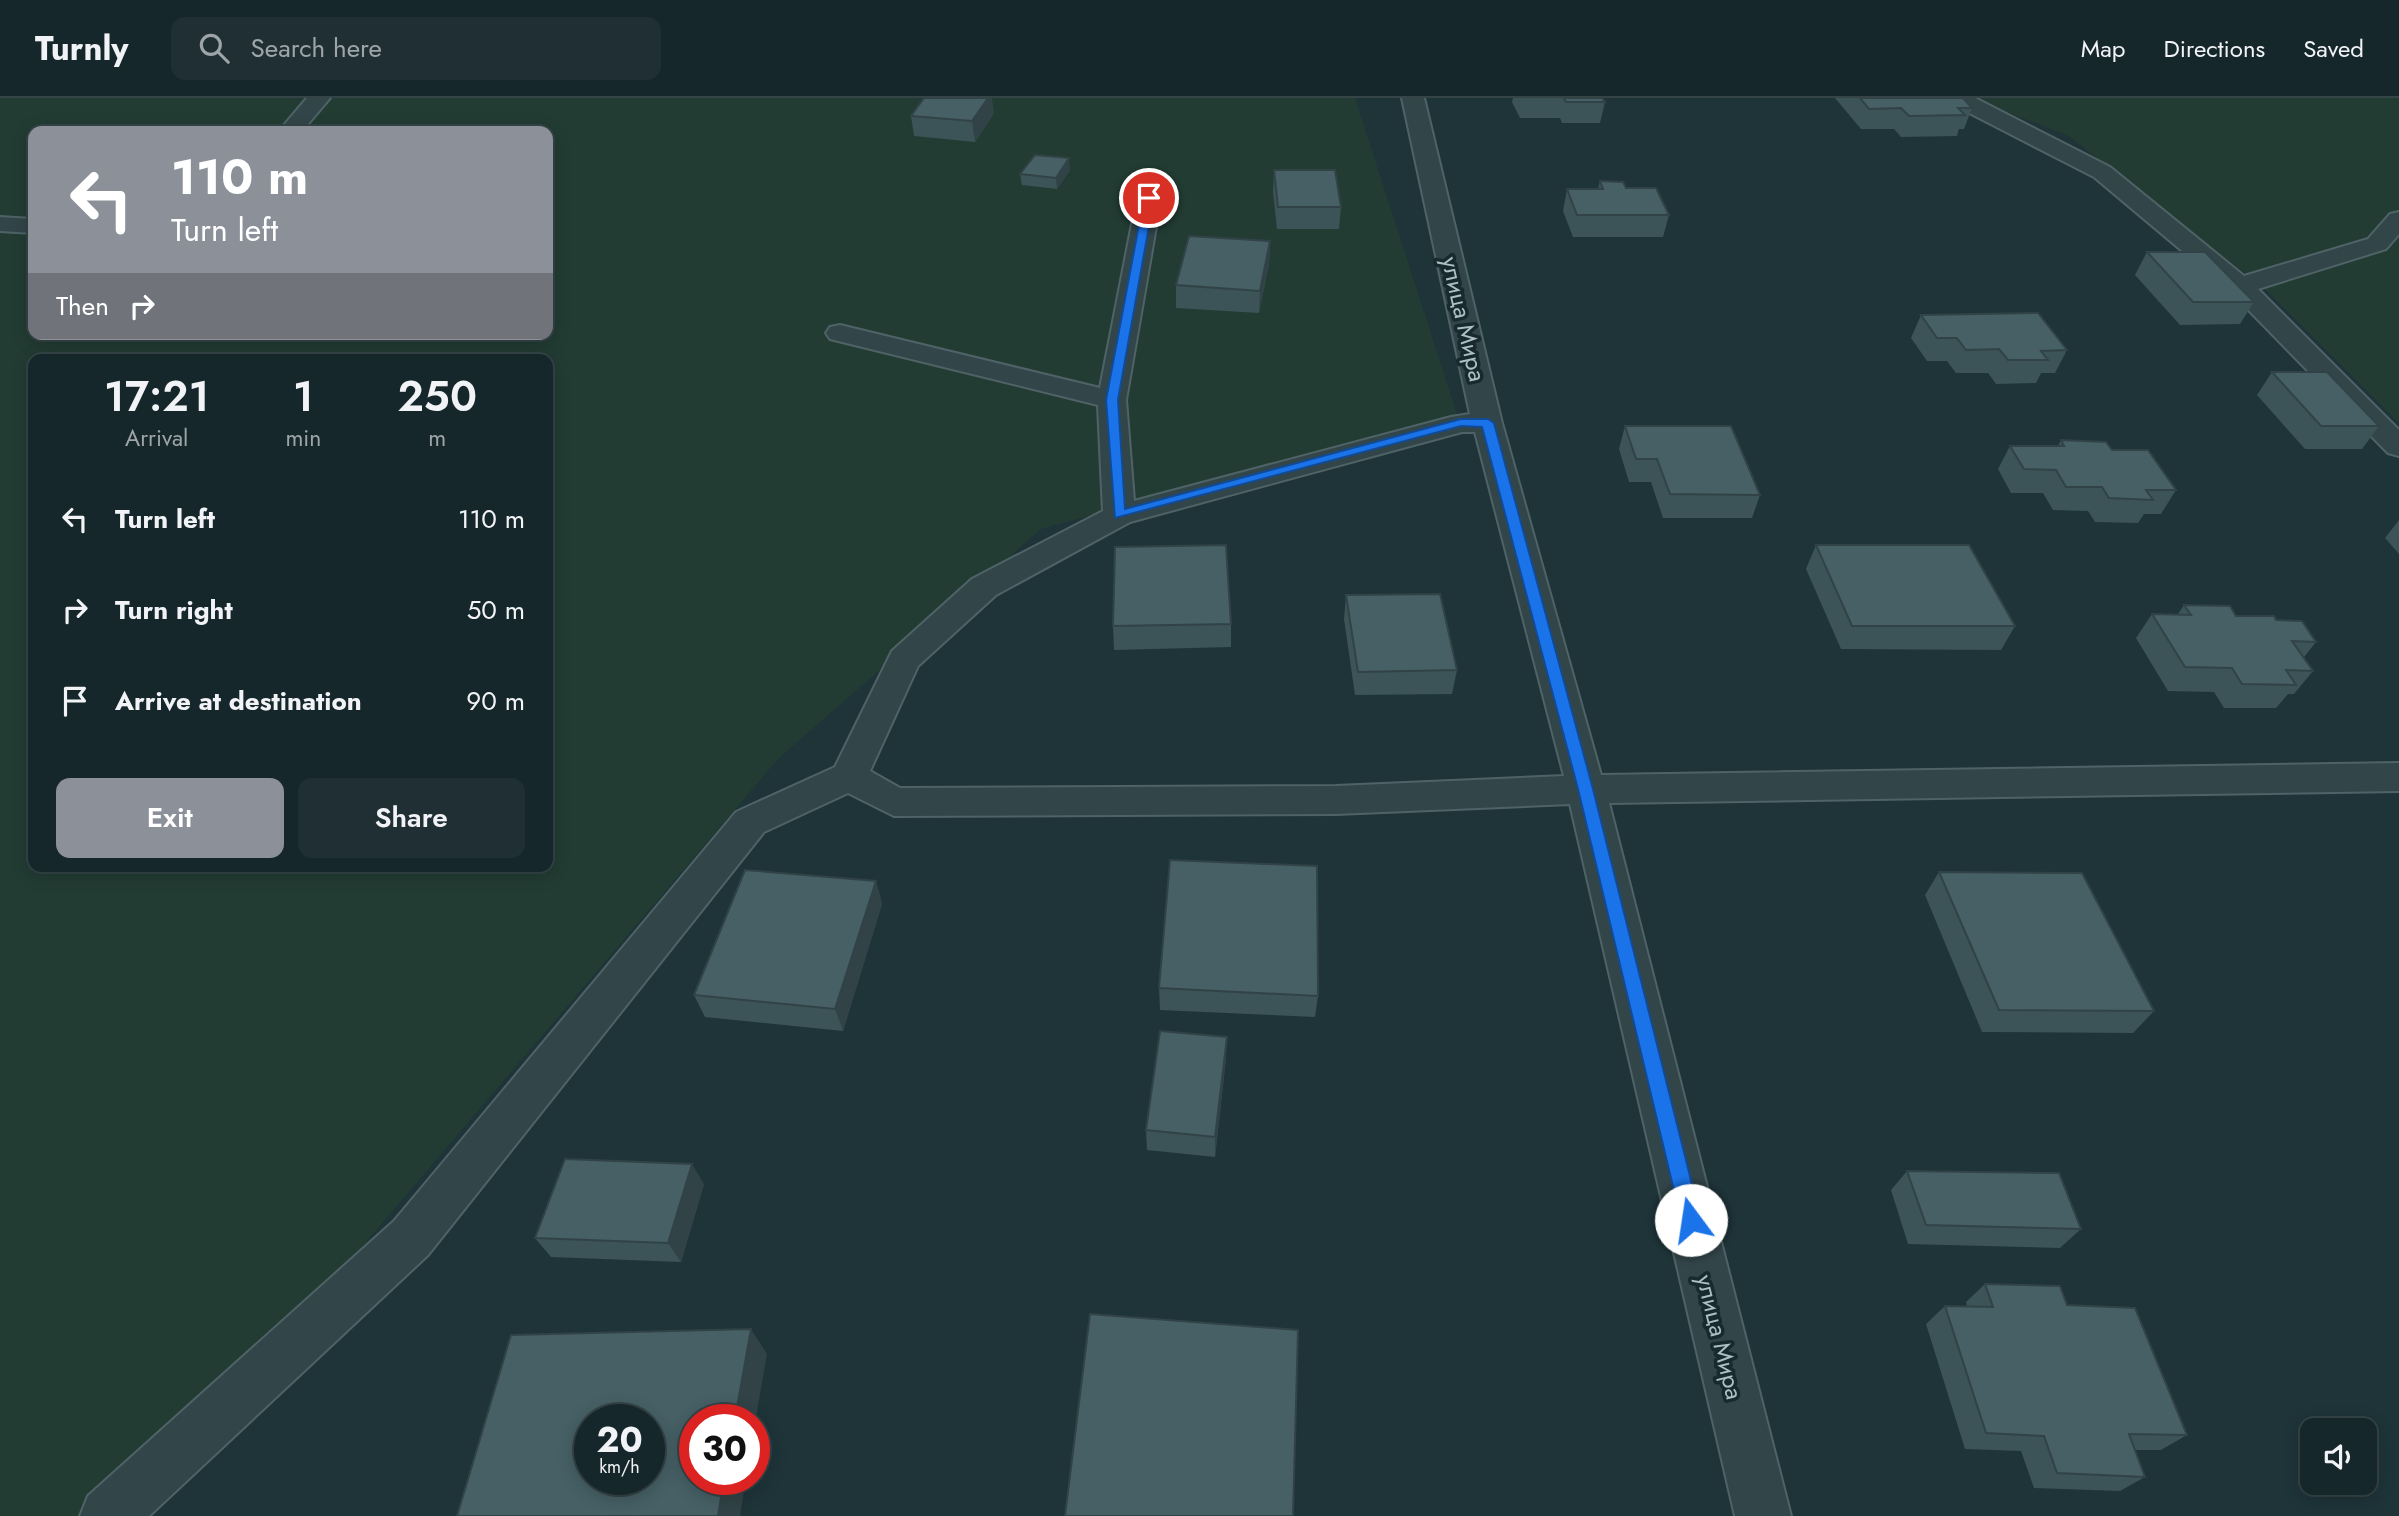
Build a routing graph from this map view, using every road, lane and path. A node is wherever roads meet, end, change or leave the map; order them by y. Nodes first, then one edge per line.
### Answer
1 (319, 98) edge
2 (1413, 98) edge
3 (1958, 98) edge
4 (294, 126) edge
5 (1149, 198) dead end
6 (2399, 219) edge
7 (0, 225) edge
8 (28, 226) edge
9 (2240, 286) junction
10 (840, 333) dead end
11 (1112, 400) junction
12 (1488, 423) junction
13 (2399, 447) edge
14 (1119, 515) junction
15 (849, 776) junction
16 (2399, 777) edge
17 (1586, 789) junction
18 (108, 1516) edge
19 (1763, 1516) edge

1 - 4 street
2 - 12 street, улица Мира
3 - 9 street
5 - 11 street
6 - 9 street
7 - 8 street
9 - 13 street
10 - 11 street
11 - 14 street
12 - 14 street
12 - 17 street, улица Мира
14 - 15 street
15 - 17 street
15 - 18 street
16 - 17 street
17 - 19 street, улица Мира

